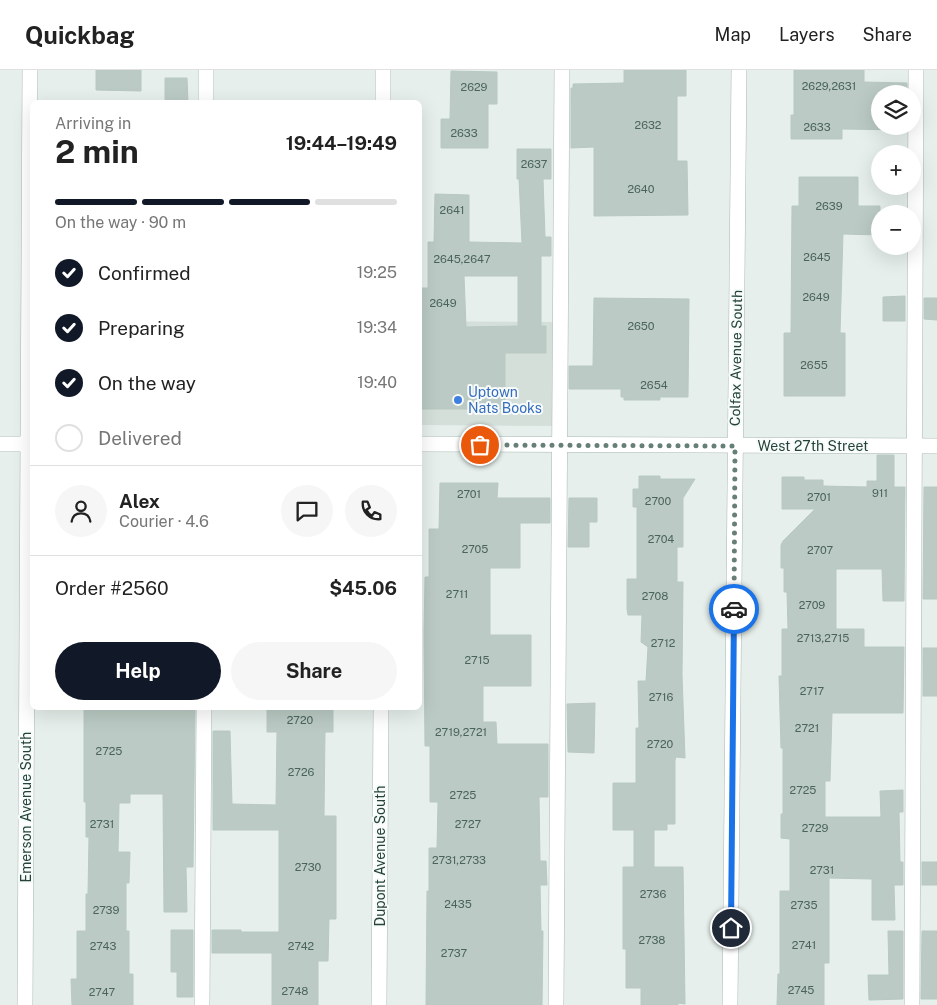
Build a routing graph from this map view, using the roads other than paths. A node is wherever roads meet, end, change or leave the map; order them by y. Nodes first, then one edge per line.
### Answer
1 (30, 70) edge
2 (206, 70) edge
3 (383, 70) edge
4 (562, 70) edge
5 (739, 70) edge
6 (916, 70) edge
7 (206, 100) edge
8 (383, 100) edge
9 (0, 444) edge
10 (30, 444) edge
11 (422, 444) edge
12 (559, 445) junction
13 (735, 446) junction
14 (914, 446) junction
15 (937, 446) edge
16 (204, 710) edge
17 (381, 710) edge
18 (25, 1005) edge
19 (202, 1005) edge
20 (379, 1005) edge
21 (556, 1005) edge
22 (730, 1005) edge
23 (912, 1005) edge

1 - 10 street, Emerson Avenue South
2 - 7 street
3 - 8 street
4 - 12 street
5 - 13 street, Colfax Avenue South
6 - 14 street
9 - 10 street
10 - 18 street, Emerson Avenue South
11 - 12 street, West 27th Street
12 - 13 street, West 27th Street
12 - 21 street
13 - 14 street, West 27th Street
13 - 22 street, Colfax Avenue South
14 - 15 street, West 27th Street
14 - 23 street
16 - 19 street
17 - 20 street, Dupont Avenue South

